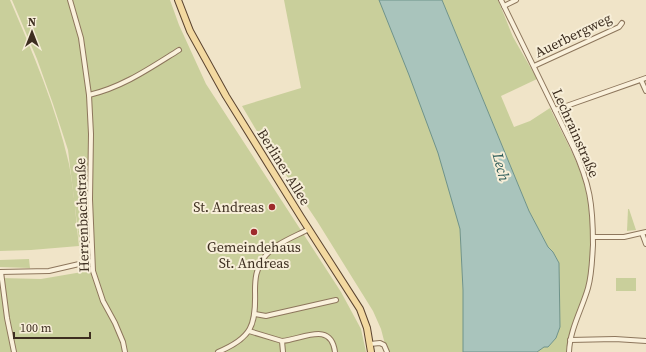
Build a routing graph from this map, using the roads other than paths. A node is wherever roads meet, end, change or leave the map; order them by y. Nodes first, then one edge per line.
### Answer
1 (70, 0) edge
2 (178, 0) edge
3 (501, 0) edge
4 (516, 0) edge
5 (504, 6) junction
6 (622, 23) dead end
7 (179, 50) dead end
8 (534, 66) junction
9 (646, 78) edge
10 (641, 80) junction
11 (646, 91) edge
12 (89, 95) junction
13 (554, 110) junction
14 (309, 229) junction
15 (644, 232) edge
16 (593, 237) junction
17 (646, 244) edge
18 (92, 261) junction
19 (0, 272) edge
20 (336, 300) dead end
21 (255, 314) junction
22 (249, 331) junction
23 (282, 340) junction
24 (570, 340) junction
25 (646, 341) edge
26 (370, 344) junction
27 (14, 352) edge
28 (125, 352) edge
29 (218, 352) edge
30 (283, 352) edge
31 (335, 352) edge
32 (372, 352) edge
33 (387, 352) edge
34 (569, 352) edge

1 - 12 street, Herrenbachstraße
2 - 14 main road, Berliner Allee
3 - 5 street, Lechrainstraße
4 - 5 street
5 - 8 street, Lechrainstraße
6 - 8 street, Auerbergweg
7 - 12 street
8 - 13 street, Lechrainstraße
9 - 10 street
10 - 11 street
10 - 13 street
12 - 18 street, Herrenbachstraße
13 - 16 street, Lechrainstraße
14 - 21 street
14 - 26 main road, Berliner Allee
15 - 16 street
15 - 17 street
16 - 24 street, Lechrainstraße
18 - 19 street
18 - 28 street, Herrenbachstraße
19 - 27 street
20 - 21 street
21 - 22 street
22 - 23 street
22 - 29 street
23 - 30 street
23 - 31 street
24 - 25 street
24 - 34 street, Lechrainstraße
26 - 32 main road, Berliner Allee
26 - 33 street

